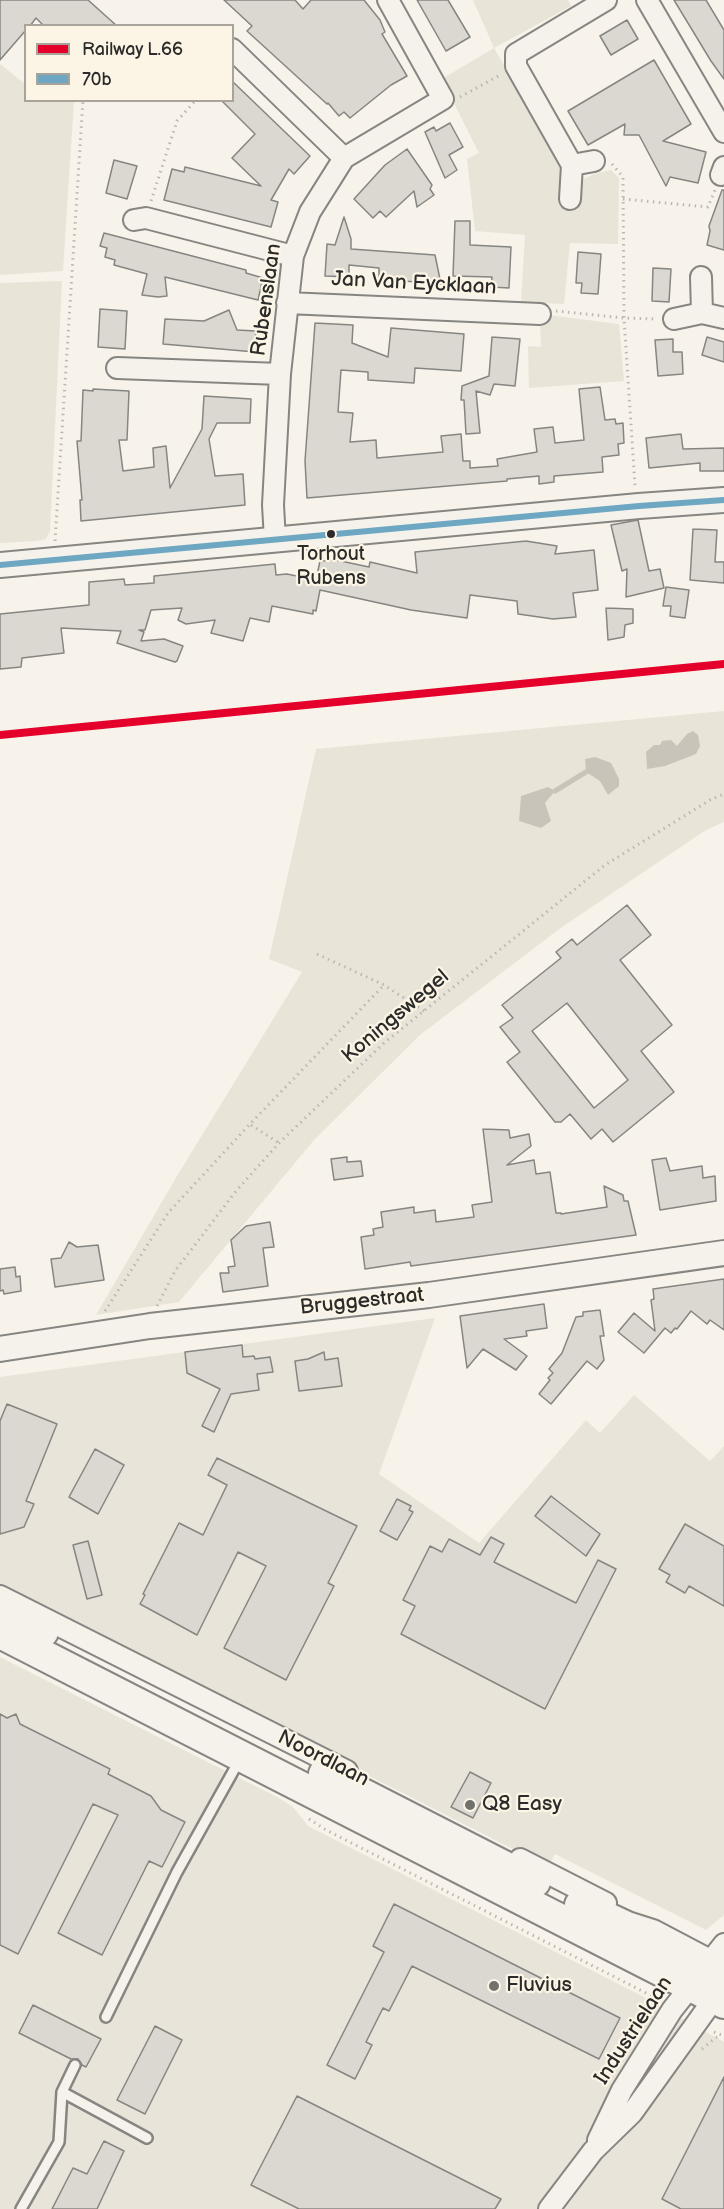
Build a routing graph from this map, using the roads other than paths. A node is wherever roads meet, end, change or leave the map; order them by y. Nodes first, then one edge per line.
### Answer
1 (388, 0) edge
2 (606, 0) edge
3 (647, 0) edge
4 (235, 56) edge
5 (724, 132) edge
6 (344, 158) junction
7 (594, 161) road end
8 (572, 165) junction
9 (570, 200) dead end
10 (140, 219) road end
11 (293, 256) junction
12 (701, 277) dead end
13 (287, 303) junction
14 (702, 313) junction
15 (540, 314) road end
16 (724, 318) edge
17 (674, 319) road end
18 (117, 368) dead end
19 (280, 374) junction
20 (724, 500) edge
21 (275, 540) junction
22 (0, 565) edge
23 (724, 1253) edge
24 (0, 1349) edge
25 (0, 1596) edge
26 (0, 1611) edge
27 (0, 1634) edge
28 (0, 1649) edge
29 (235, 1768) junction
30 (275, 1773) junction
31 (640, 1931) junction
32 (716, 1979) edge
33 (106, 2017) dead end
34 (75, 2065) dead end
35 (62, 2092) junction
36 (147, 2138) dead end
37 (593, 2151) junction
38 (21, 2209) edge
39 (549, 2209) edge

1 - 6 street, Rubenslaan
2 - 8 street
3 - 5 street
4 - 6 street
6 - 11 street, Rubenslaan
7 - 8 street
8 - 9 street
10 - 11 street
11 - 13 street, Rubenslaan
12 - 14 street
13 - 15 street, Jan Van Eycklaan
13 - 19 street, Rubenslaan
14 - 16 street
14 - 17 street
18 - 19 street
19 - 21 street, Rubenslaan
20 - 21 street
21 - 22 street
23 - 24 street, Bruggestraat
25 - 31 street, Noordlaan
26 - 31 main road, Noordlaan
27 - 30 main road, Noordlaan
28 - 29 street, Noordlaan
29 - 30 street, Noordlaan
29 - 33 lane
30 - 32 main road, Noordlaan
31 - 32 main road, Noordlaan
32 - 37 street, Industrielaan
32 - 37 street, Industrielaan
34 - 35 lane
35 - 36 lane
35 - 38 lane
37 - 39 street, Industrielaan

